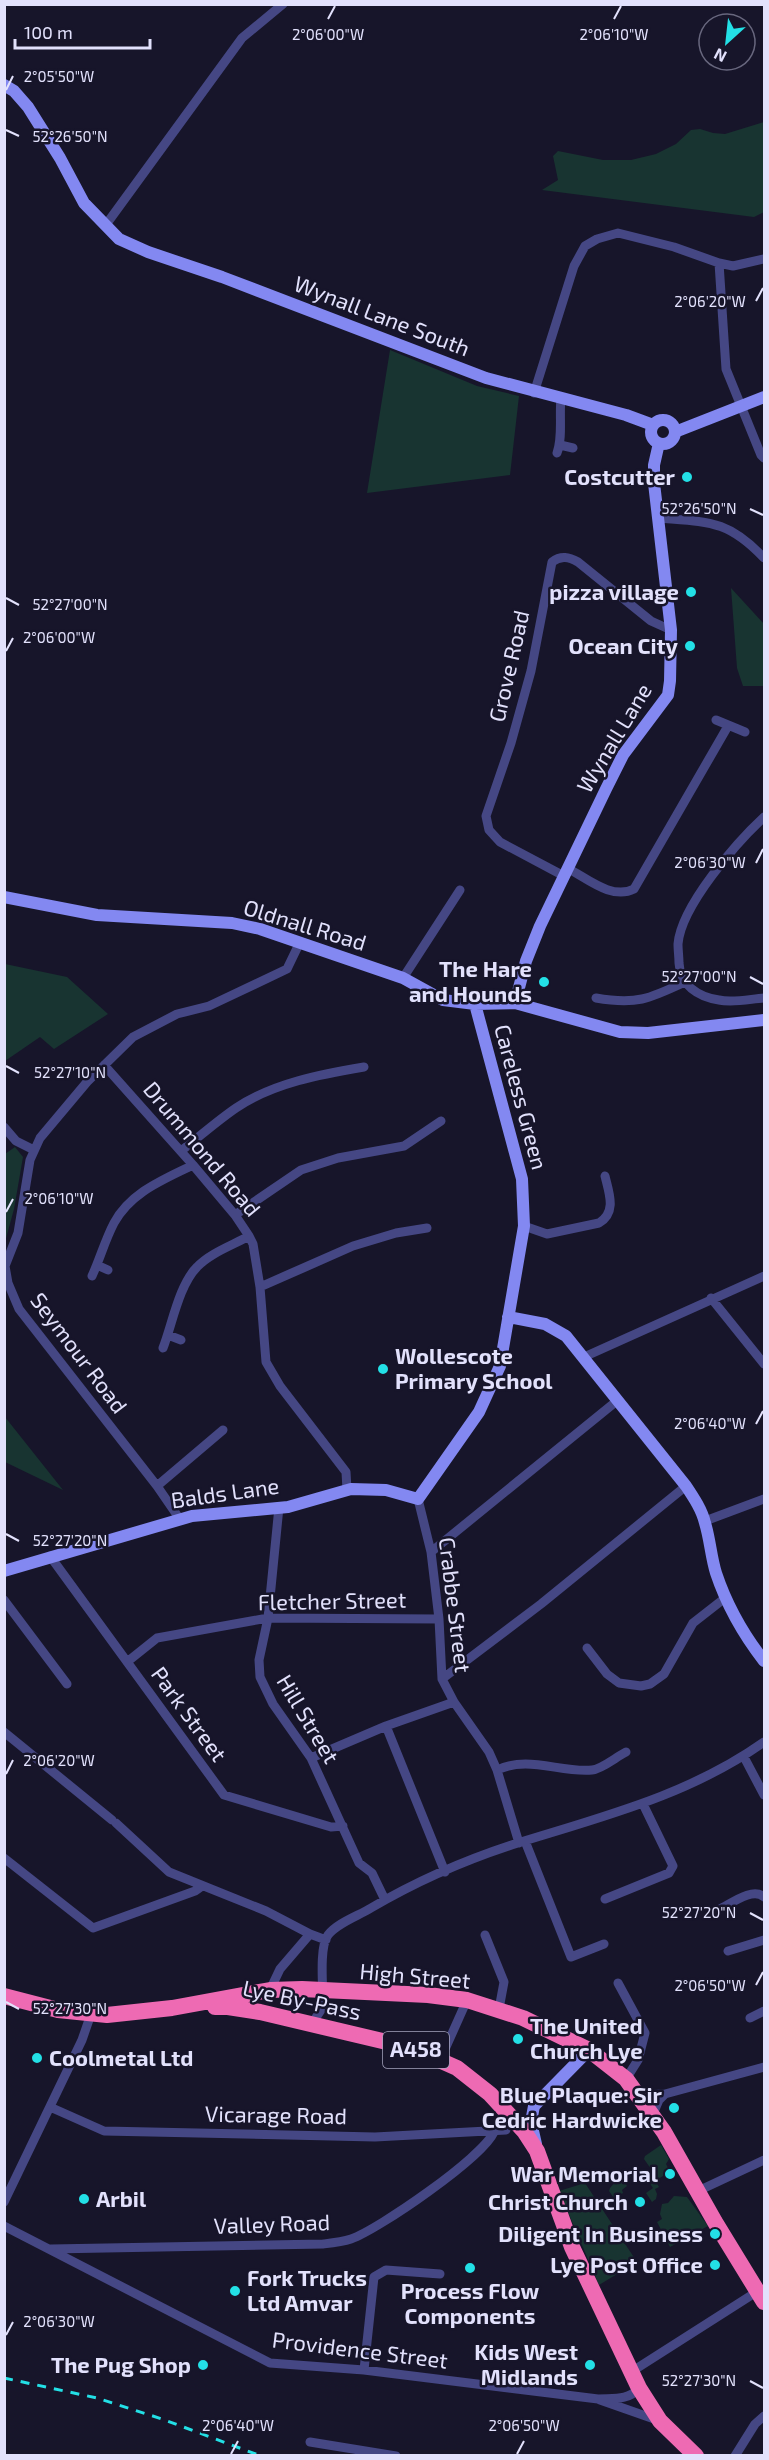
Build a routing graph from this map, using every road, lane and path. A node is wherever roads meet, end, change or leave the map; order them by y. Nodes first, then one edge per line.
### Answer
1 (283, 4) edge
2 (4, 85) edge
3 (105, 226) junction
4 (765, 259) edge
5 (719, 263) junction
6 (534, 393) junction
7 (765, 397) edge
8 (561, 398) junction
9 (742, 406) junction
10 (653, 425) junction
11 (675, 432) junction
12 (659, 443) junction
13 (573, 448) dead end
14 (765, 458) edge
15 (659, 518) junction
16 (765, 558) edge
17 (671, 630) junction
18 (716, 720) dead end
19 (729, 726) junction
20 (745, 732) dead end
21 (765, 817) edge
22 (566, 872) junction
23 (455, 894) dead end
24 (4, 897) edge
25 (300, 942) junction
26 (403, 978) junction
27 (685, 982) junction
28 (596, 998) dead end
29 (765, 998) edge
30 (516, 1003) junction
31 (475, 1004) junction
32 (765, 1020) edge
33 (104, 1065) junction
34 (357, 1065) dead end
35 (441, 1121) dead end
36 (4, 1127) edge
37 (34, 1150) junction
38 (181, 1151) junction
39 (193, 1165) junction
40 (605, 1176) dead end
41 (235, 1215) junction
42 (524, 1226) junction
43 (427, 1228) dead end
44 (249, 1236) junction
45 (97, 1265) junction
46 (5, 1266) edge
47 (108, 1270) dead end
48 (92, 1276) dead end
49 (765, 1276) edge
50 (260, 1287) junction
51 (711, 1298) junction
52 (508, 1317) junction
53 (168, 1335) junction
54 (181, 1340) dead end
55 (163, 1348) dead end
56 (584, 1357) junction
57 (765, 1364) edge
58 (618, 1400) junction
59 (223, 1430) dead end
60 (157, 1485) junction
61 (686, 1486) junction
62 (347, 1490) junction
63 (418, 1499) junction
64 (765, 1499) edge
65 (279, 1507) junction
66 (179, 1518) junction
67 (705, 1521) junction
68 (431, 1552) junction
69 (50, 1556) junction
70 (4, 1571) edge
71 (725, 1598) junction
72 (4, 1600) edge
73 (268, 1618) junction
74 (439, 1619) junction
75 (587, 1648) dead end
76 (765, 1661) edge
77 (127, 1662) junction
78 (442, 1679) junction
79 (67, 1684) dead end
80 (454, 1702) junction
81 (386, 1726) junction
82 (4, 1732) edge
83 (765, 1742) edge
84 (626, 1752) dead end
85 (744, 1757) junction
86 (311, 1758) junction
87 (497, 1770) junction
88 (765, 1795) edge
89 (643, 1804) junction
90 (343, 1826) junction
91 (522, 1842) junction
92 (4, 1858) edge
93 (445, 1872) junction
94 (202, 1886) junction
95 (765, 1897) edge
96 (605, 1899) dead end
97 (385, 1900) junction
98 (720, 1909) dead end
99 (310, 1934) junction
100 (485, 1935) dead end
101 (326, 1940) junction
102 (765, 1940) edge
103 (603, 1944) dead end
104 (728, 1951) dead end
105 (618, 1983) dead end
106 (270, 1990) junction
107 (323, 1990) junction
108 (4, 1996) edge
109 (467, 2001) junction
110 (172, 2008) junction
111 (499, 2009) junction
112 (765, 2011) edge
113 (260, 2012) junction
114 (91, 2014) junction
115 (750, 2018) dead end
116 (311, 2025) junction
117 (446, 2047) dead end
118 (589, 2050) junction
119 (765, 2067) edge
120 (626, 2079) junction
121 (665, 2094) junction
122 (640, 2095) junction
123 (50, 2107) junction
124 (653, 2114) junction
125 (506, 2130) dead end
126 (494, 2132) junction
127 (537, 2151) junction
128 (765, 2160) edge
129 (698, 2191) junction
130 (4, 2202) edge
131 (4, 2226) edge
132 (49, 2249) junction
133 (440, 2274) dead end
134 (761, 2296) edge
135 (364, 2370) junction
136 (631, 2372) junction
137 (639, 2388) junction
138 (598, 2399) junction
139 (765, 2416) edge
140 (660, 2421) junction
141 (310, 2442) dead end
142 (396, 2456) edge
143 (696, 2456) edge
144 (735, 2456) edge

1 - 3 street
2 - 3 street
3 - 6 street, Wynall Lane South
4 - 5 street
5 - 6 street
5 - 9 street
6 - 8 street, Wynall Lane South
7 - 9 street
8 - 10 street, Wynall Lane South
8 - 13 street
9 - 11 street
9 - 14 street
10 - 11 street
10 - 12 street
11 - 12 street
12 - 15 street, Wynall Lane
15 - 16 street
15 - 17 street, Wynall Lane
17 - 22 street, Wynall Lane
17 - 22 street, Grove Road
18 - 19 street
19 - 20 street
19 - 22 street
21 - 27 street
22 - 30 street, Wynall Lane
23 - 26 street
24 - 25 street, Oldnall Road
25 - 26 street, Oldnall Road
25 - 33 street, Seymour Road
26 - 31 street, Oldnall Road
27 - 28 street
27 - 29 street
30 - 31 street, Oldnall Road
30 - 32 street, Oldnall Road
31 - 42 street, Careless Green
33 - 37 street, Seymour Road
33 - 38 street, Drummond Road
34 - 38 street
35 - 41 street
36 - 37 street
37 - 46 street, Seymour Road
38 - 39 street, Drummond Road
39 - 41 street, Drummond Road
39 - 45 street
40 - 42 street
41 - 44 street, Drummond Road
42 - 52 street, Careless Green
43 - 50 street
44 - 50 street, Drummond Road
44 - 53 street
45 - 47 street
45 - 48 street
46 - 60 street, Seymour Road
49 - 51 street
50 - 62 street, Drummond Road
51 - 56 street
51 - 57 street
52 - 56 street
52 - 63 street, Careless Green
53 - 54 street
53 - 55 street
56 - 58 street
58 - 61 street
58 - 68 street
59 - 60 street
60 - 66 street, Seymour Road
61 - 67 street
61 - 78 street
62 - 63 street, Balds Lane
62 - 65 street, Balds Lane
63 - 68 street, Crabbe Street
64 - 67 street
65 - 66 street, Balds Lane
65 - 73 street, Hill Street
66 - 69 street, Balds Lane
67 - 71 street
68 - 74 street, Crabbe Street
69 - 70 street, Balds Lane
69 - 77 street, Park Street
71 - 75 street
71 - 76 street
72 - 79 street
73 - 74 street, Fletcher Street
73 - 77 street, Fletcher Street
73 - 86 street, Hill Street
74 - 78 street, Crabbe Street
77 - 90 street, Park Street
78 - 80 street, Crabbe Street
80 - 81 street
80 - 87 street, Crabbe Street
81 - 86 street
81 - 93 street
82 - 94 street
83 - 85 street
84 - 87 street
85 - 88 street
85 - 89 street
86 - 90 street, Hill Street
87 - 91 street, Crabbe Street
89 - 91 street
89 - 96 street
90 - 97 street, Hill Street
91 - 93 street
91 - 103 street, Crabbe Street
92 - 94 street
93 - 97 street
94 - 99 street
95 - 98 street
97 - 101 street
99 - 101 street
99 - 106 street
100 - 111 street
101 - 107 street
102 - 104 street
105 - 120 street
106 - 107 highway, High Street / A458
106 - 110 highway, High Street / A458
106 - 113 highway
107 - 109 highway, High Street / A458
107 - 116 street
108 - 114 highway, A458
109 - 111 highway, High Street / A458
109 - 117 street
110 - 113 highway, Lye By-Pass / A458
110 - 114 highway, A458
111 - 118 highway, High Street / A458
112 - 115 street
113 - 116 highway, Lye By-Pass / A458
114 - 123 street
116 - 127 highway, Lye By-Pass / A458
118 - 120 highway, High Street / A458
118 - 127 street
119 - 121 street
120 - 122 highway, High Street / A458
121 - 122 street
121 - 124 street
122 - 124 highway, High Street / A458
123 - 126 street, Vicarage Road
123 - 130 street
124 - 129 highway, High Street / A458
125 - 126 street, Vicarage Road
126 - 132 street, Valley Road
127 - 136 highway, Lye By-Pass / A458
128 - 129 street
129 - 134 highway, High Street / A458
131 - 132 street, Providence Street
132 - 135 street, Providence Street
133 - 135 street
134 - 136 street
135 - 138 street, Providence Street
136 - 137 highway, Lye By-Pass / A458
137 - 138 street, Providence Street
137 - 140 highway, Lye By-Pass / A458
138 - 140 street, Providence Street
139 - 144 street
140 - 143 highway, Lye By-Pass / A458
141 - 142 street

